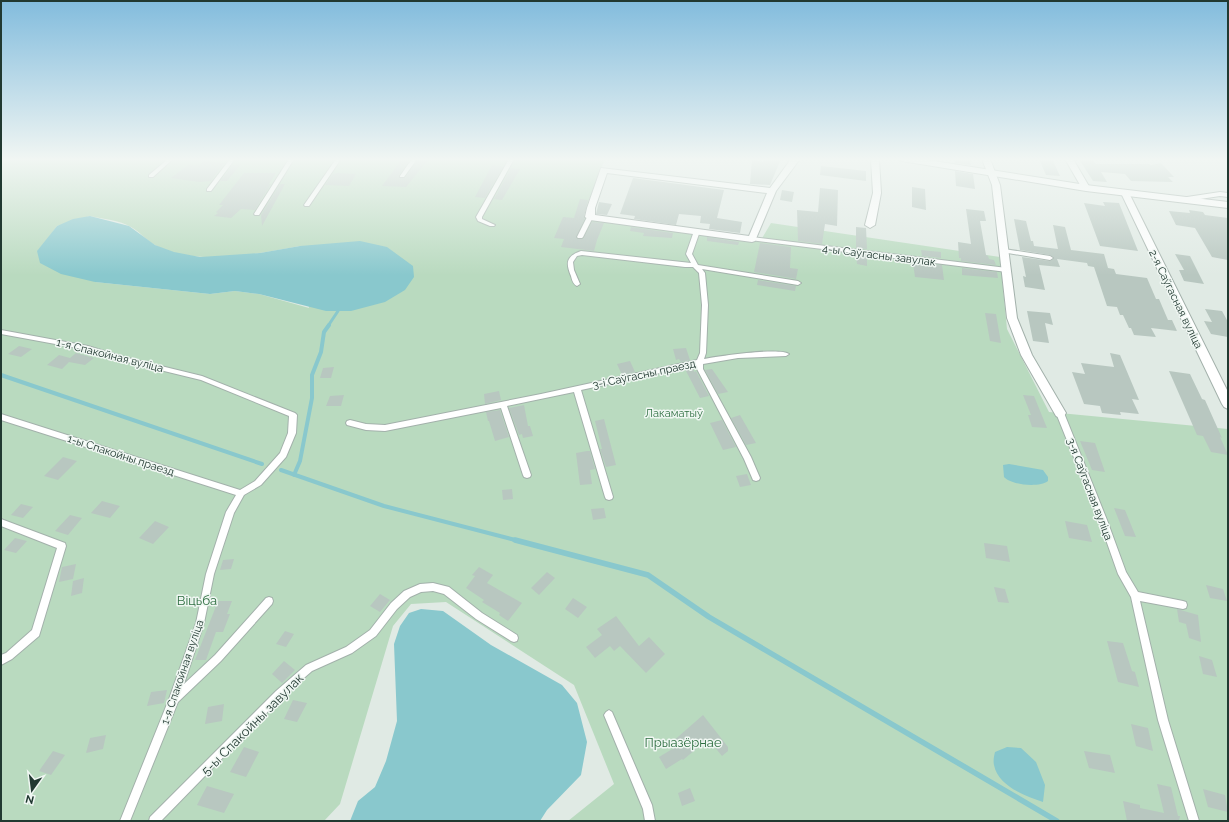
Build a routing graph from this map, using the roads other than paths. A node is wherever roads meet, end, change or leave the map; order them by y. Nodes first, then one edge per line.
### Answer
1 (267, 197) edge
2 (312, 197) edge
3 (490, 197) edge
4 (595, 197) edge
5 (770, 197) edge
6 (876, 197) edge
7 (997, 197) edge
8 (1127, 197) edge
9 (1160, 197) edge
10 (1198, 197) edge
11 (1181, 200) junction
12 (307, 205) dead end
13 (1228, 206) edge
14 (256, 214) dead end
15 (590, 217) junction
16 (492, 225) dead end
17 (870, 225) dead end
18 (697, 231) junction
19 (580, 238) dead end
20 (752, 239) junction
21 (1004, 251) junction
22 (1050, 258) dead end
23 (697, 266) junction
24 (1007, 270) junction
25 (798, 283) dead end
26 (577, 284) dead end
27 (1, 332) edge
28 (786, 354) dead end
29 (700, 361) junction
30 (578, 389) junction
31 (503, 404) junction
32 (1228, 404) edge
33 (1060, 413) joint
34 (1, 417) edge
35 (350, 423) dead end
36 (527, 475) dead end
37 (756, 478) dead end
38 (241, 493) junction
39 (609, 497) dead end
40 (1, 522) edge
41 (1135, 596) junction
42 (269, 601) dead end
43 (1183, 605) dead end
44 (514, 638) dead end
45 (1, 660) edge
46 (174, 699) junction
47 (609, 715) dead end
48 (125, 821) edge
49 (154, 821) edge
50 (650, 821) edge
51 (1194, 821) edge

1 - 14 lane
2 - 12 lane
3 - 16 lane
4 - 15 street
5 - 20 street
6 - 17 street
7 - 21 street, 3-я Саўгасная вуліца
8 - 32 street, 2-я Саўгасная вуліца
9 - 11 street
10 - 11 lane
11 - 13 street
15 - 18 street, 4-ы Саўгасны завулак
15 - 19 lane
18 - 20 street, 4-ы Саўгасны завулак
18 - 23 lane
20 - 24 lane, 4-ы Саўгасны завулак
21 - 22 lane
21 - 24 street, 3-я Саўгасная вуліца
23 - 25 lane
23 - 26 lane
23 - 29 lane
24 - 33 street, 3-я Саўгасная вуліца
27 - 38 lane, 1-я Спакойная вуліца
28 - 29 lane, 3-і Саўгасны праезд
29 - 30 lane, 3-і Саўгасны праезд
29 - 37 lane
30 - 31 lane, 3-і Саўгасны праезд
30 - 39 lane
31 - 35 lane, 3-і Саўгасны праезд
31 - 36 lane
33 - 41 lane, 3-я Саўгасная вуліца
34 - 38 lane, 1-ы Спакойны праезд
38 - 46 lane, 1-я Спакойная вуліца
40 - 45 lane
41 - 43 lane
41 - 51 lane, 3-я Саўгасная вуліца
42 - 46 lane
44 - 49 lane, 5-ы Спакойны завулак
46 - 48 lane, 1-я Спакойная вуліца
47 - 50 lane

